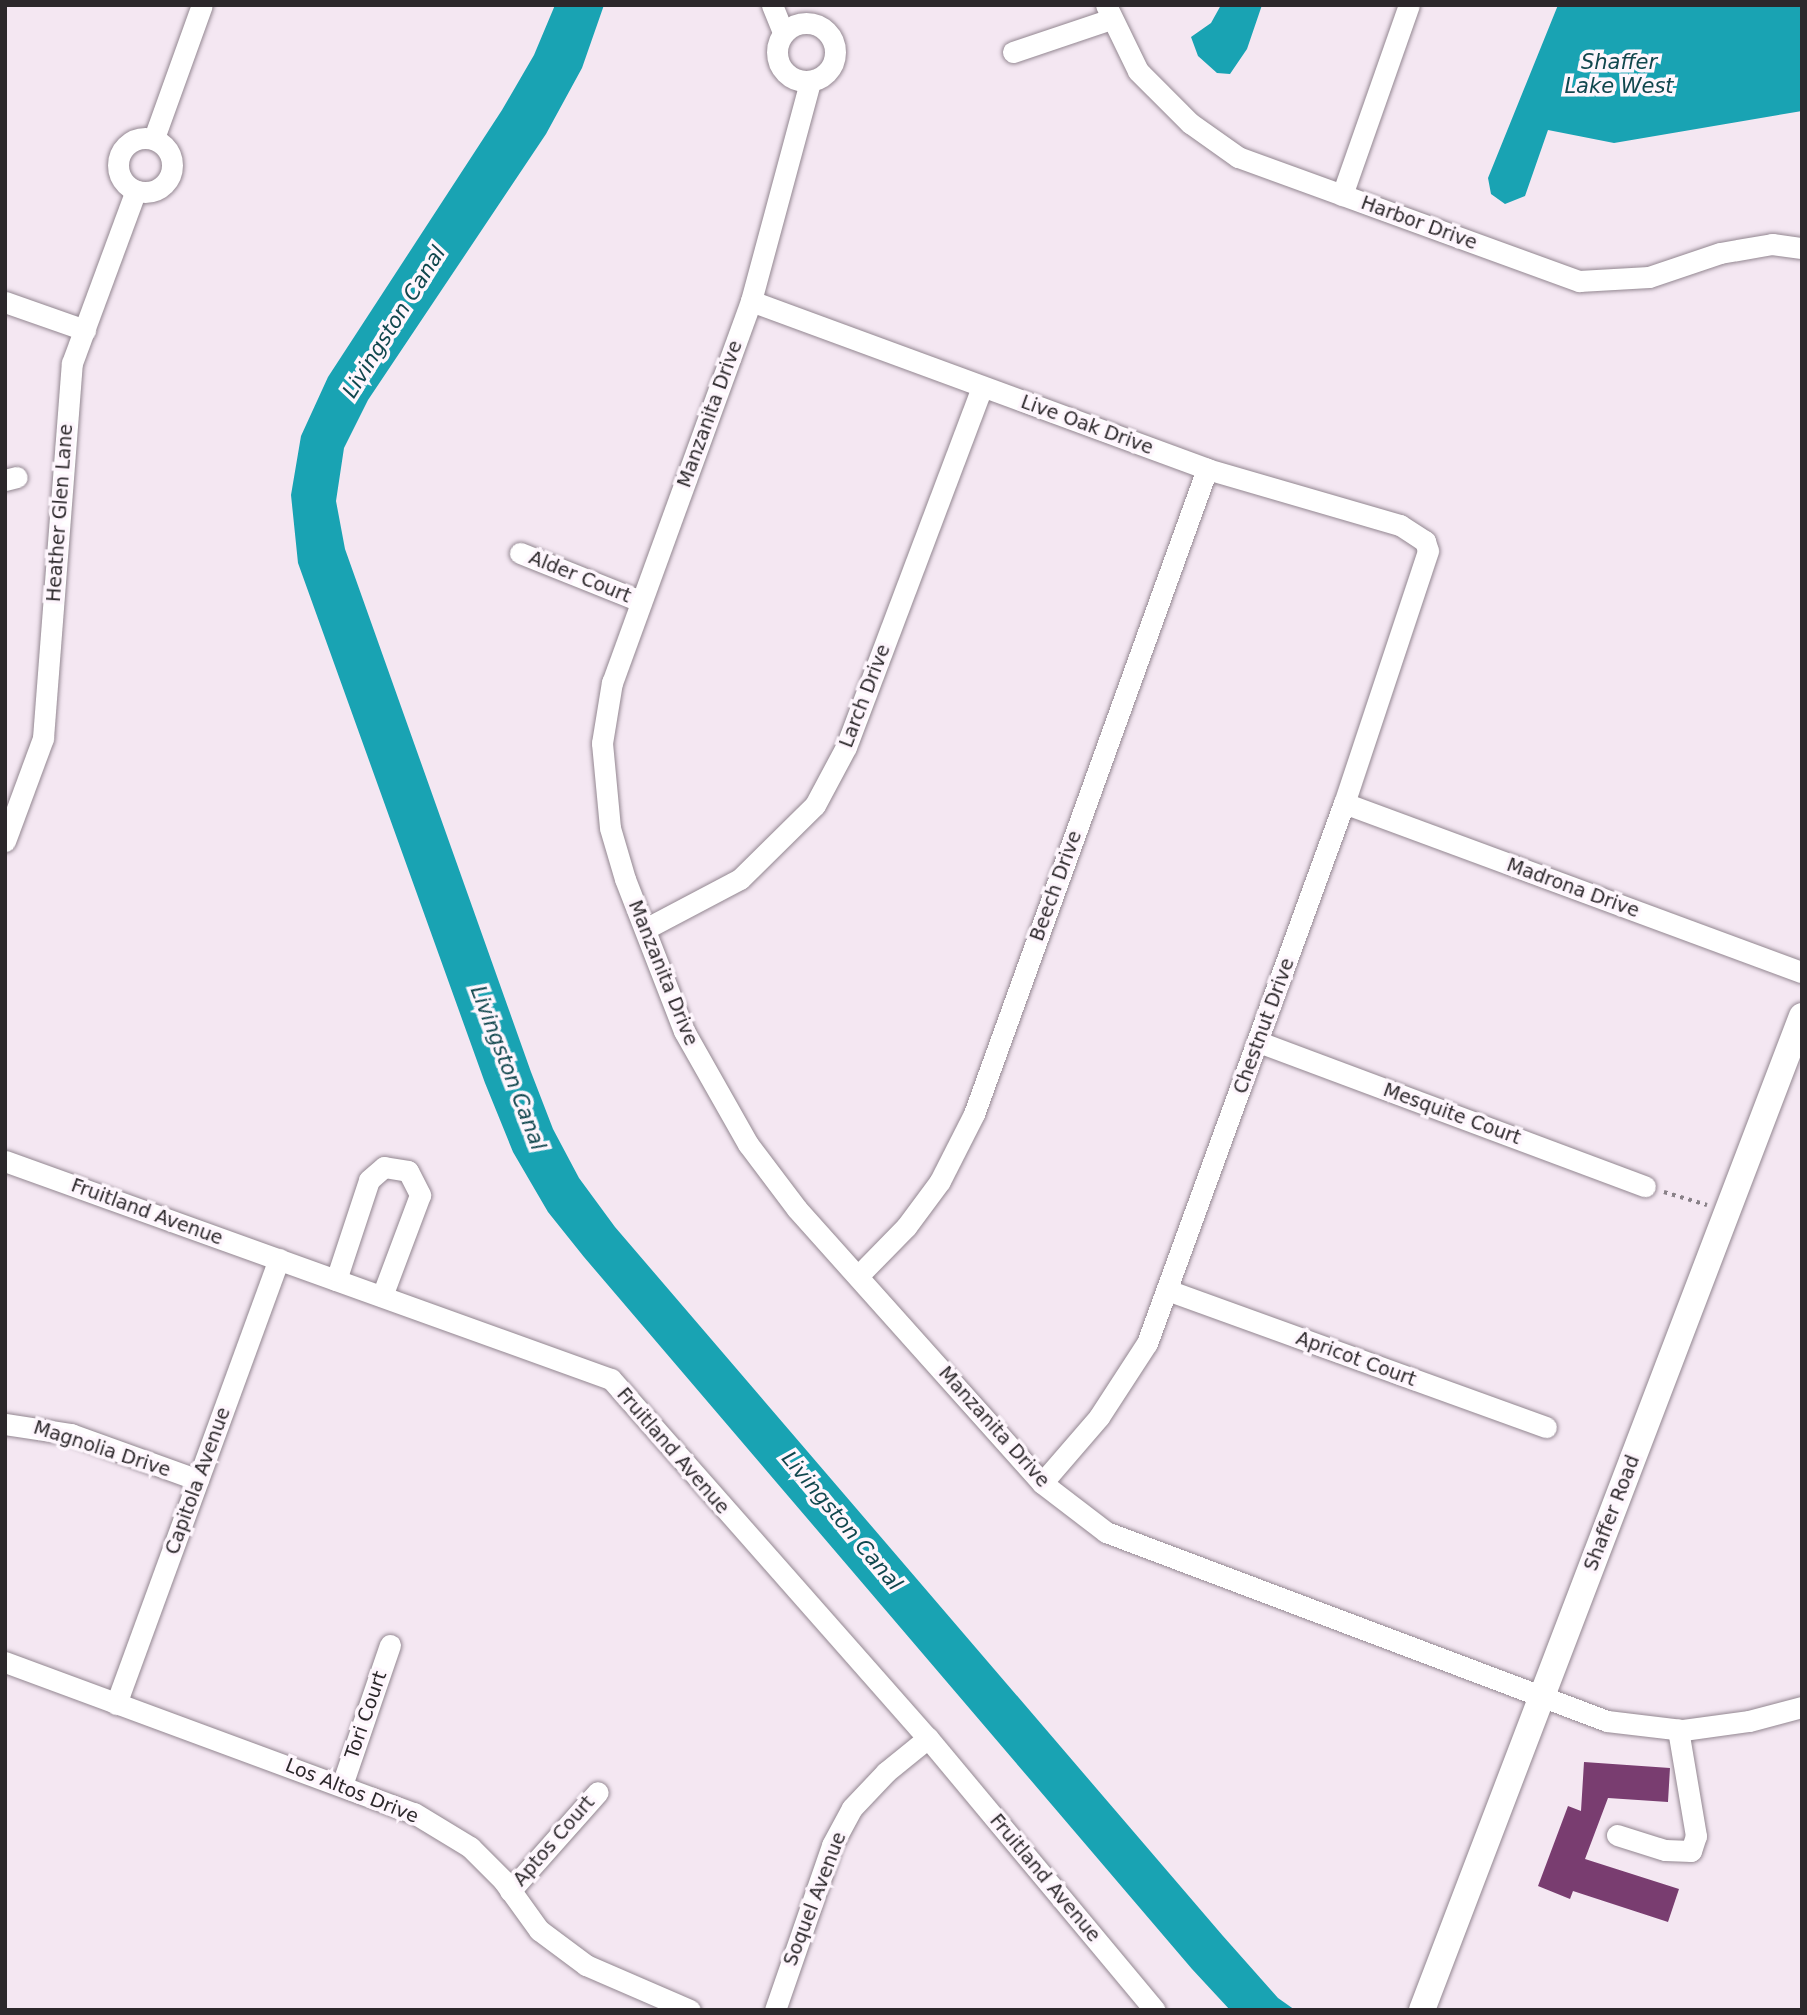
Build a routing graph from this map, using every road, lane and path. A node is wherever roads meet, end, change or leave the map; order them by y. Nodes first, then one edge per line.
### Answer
1 (202, 5) edge
2 (772, 5) edge
3 (810, 5) edge
4 (1409, 5) edge
5 (1109, 12) edge
6 (827, 31) junction
7 (783, 32) junction
8 (1013, 52) dead end
9 (810, 82) junction
10 (154, 138) junction
11 (136, 190) junction
12 (1342, 195) junction
13 (1802, 248) edge
14 (751, 301) junction
15 (5, 302) edge
16 (85, 330) junction
17 (982, 387) junction
18 (1207, 468) junction
19 (1425, 541) joint
20 (520, 553) dead end
21 (640, 601) junction
22 (1344, 803) junction
23 (5, 841) edge
24 (647, 928) junction
25 (1802, 972) edge
26 (1802, 1016) edge
27 (1259, 1042) junction
28 (5, 1161) edge
29 (1645, 1186) joint
30 (1727, 1212) junction
31 (279, 1259) junction
32 (858, 1276) junction
33 (336, 1280) junction
34 (1167, 1290) junction
35 (382, 1296) junction
36 (5, 1423) edge
37 (1546, 1427) dead end
38 (198, 1480) junction
39 (1042, 1483) junction
40 (390, 1645) dead end
41 (5, 1662) edge
42 (1542, 1696) junction
43 (116, 1703) junction
44 (1802, 1707) edge
45 (1678, 1730) junction
46 (928, 1738) junction
47 (342, 1785) junction
48 (598, 1792) dead end
49 (1617, 1835) dead end
50 (510, 1891) junction
51 (690, 2010) edge
52 (775, 2010) edge
53 (1155, 2010) edge
54 (1422, 2010) edge

1 - 10 street
2 - 7 street
3 - 6 street
4 - 12 street
5 - 8 street
5 - 12 street, Harbor Drive
6 - 7 street
6 - 9 street
7 - 9 street
9 - 14 street, Manzanita Drive
10 - 11 street
10 - 11 street
11 - 16 street, Heather Glen Lane
12 - 13 street, Harbor Drive
14 - 17 street, Live Oak Drive
14 - 21 street, Manzanita Drive
15 - 16 street
16 - 23 street, Heather Glen Lane
17 - 18 street, Live Oak Drive
17 - 24 street, Larch Drive
18 - 19 street, Live Oak Drive
18 - 32 street, Beech Drive
19 - 22 street, Chestnut Drive
20 - 21 street, Alder Court
21 - 24 street, Manzanita Drive
22 - 25 street, Madrona Drive
22 - 27 street, Chestnut Drive
24 - 32 street, Manzanita Drive
26 - 30 main road, Shaffer Road
27 - 29 street, Mesquite Court
27 - 34 street, Chestnut Drive
28 - 31 street, Fruitland Avenue
29 - 30 path
30 - 42 main road, Shaffer Road
31 - 33 street, Fruitland Avenue
31 - 38 street, Capitola Avenue
32 - 39 street, Manzanita Drive
33 - 35 street, Fruitland Avenue
33 - 35 street
34 - 37 street, Apricot Court
34 - 39 street, Chestnut Drive
35 - 46 street, Fruitland Avenue
36 - 38 street, Magnolia Drive
38 - 43 street, Capitola Avenue
39 - 42 street, Manzanita Drive
40 - 47 street, Tori Court
41 - 43 street, Los Altos Drive
42 - 45 street, Manzanita Drive
42 - 54 main road, Shaffer Road
43 - 47 street, Los Altos Drive
44 - 45 street, Manzanita Drive
45 - 49 street
46 - 52 street, Soquel Avenue
46 - 53 street, Fruitland Avenue
47 - 50 street, Los Altos Drive
48 - 50 street, Aptos Court
50 - 51 street, Los Altos Drive

